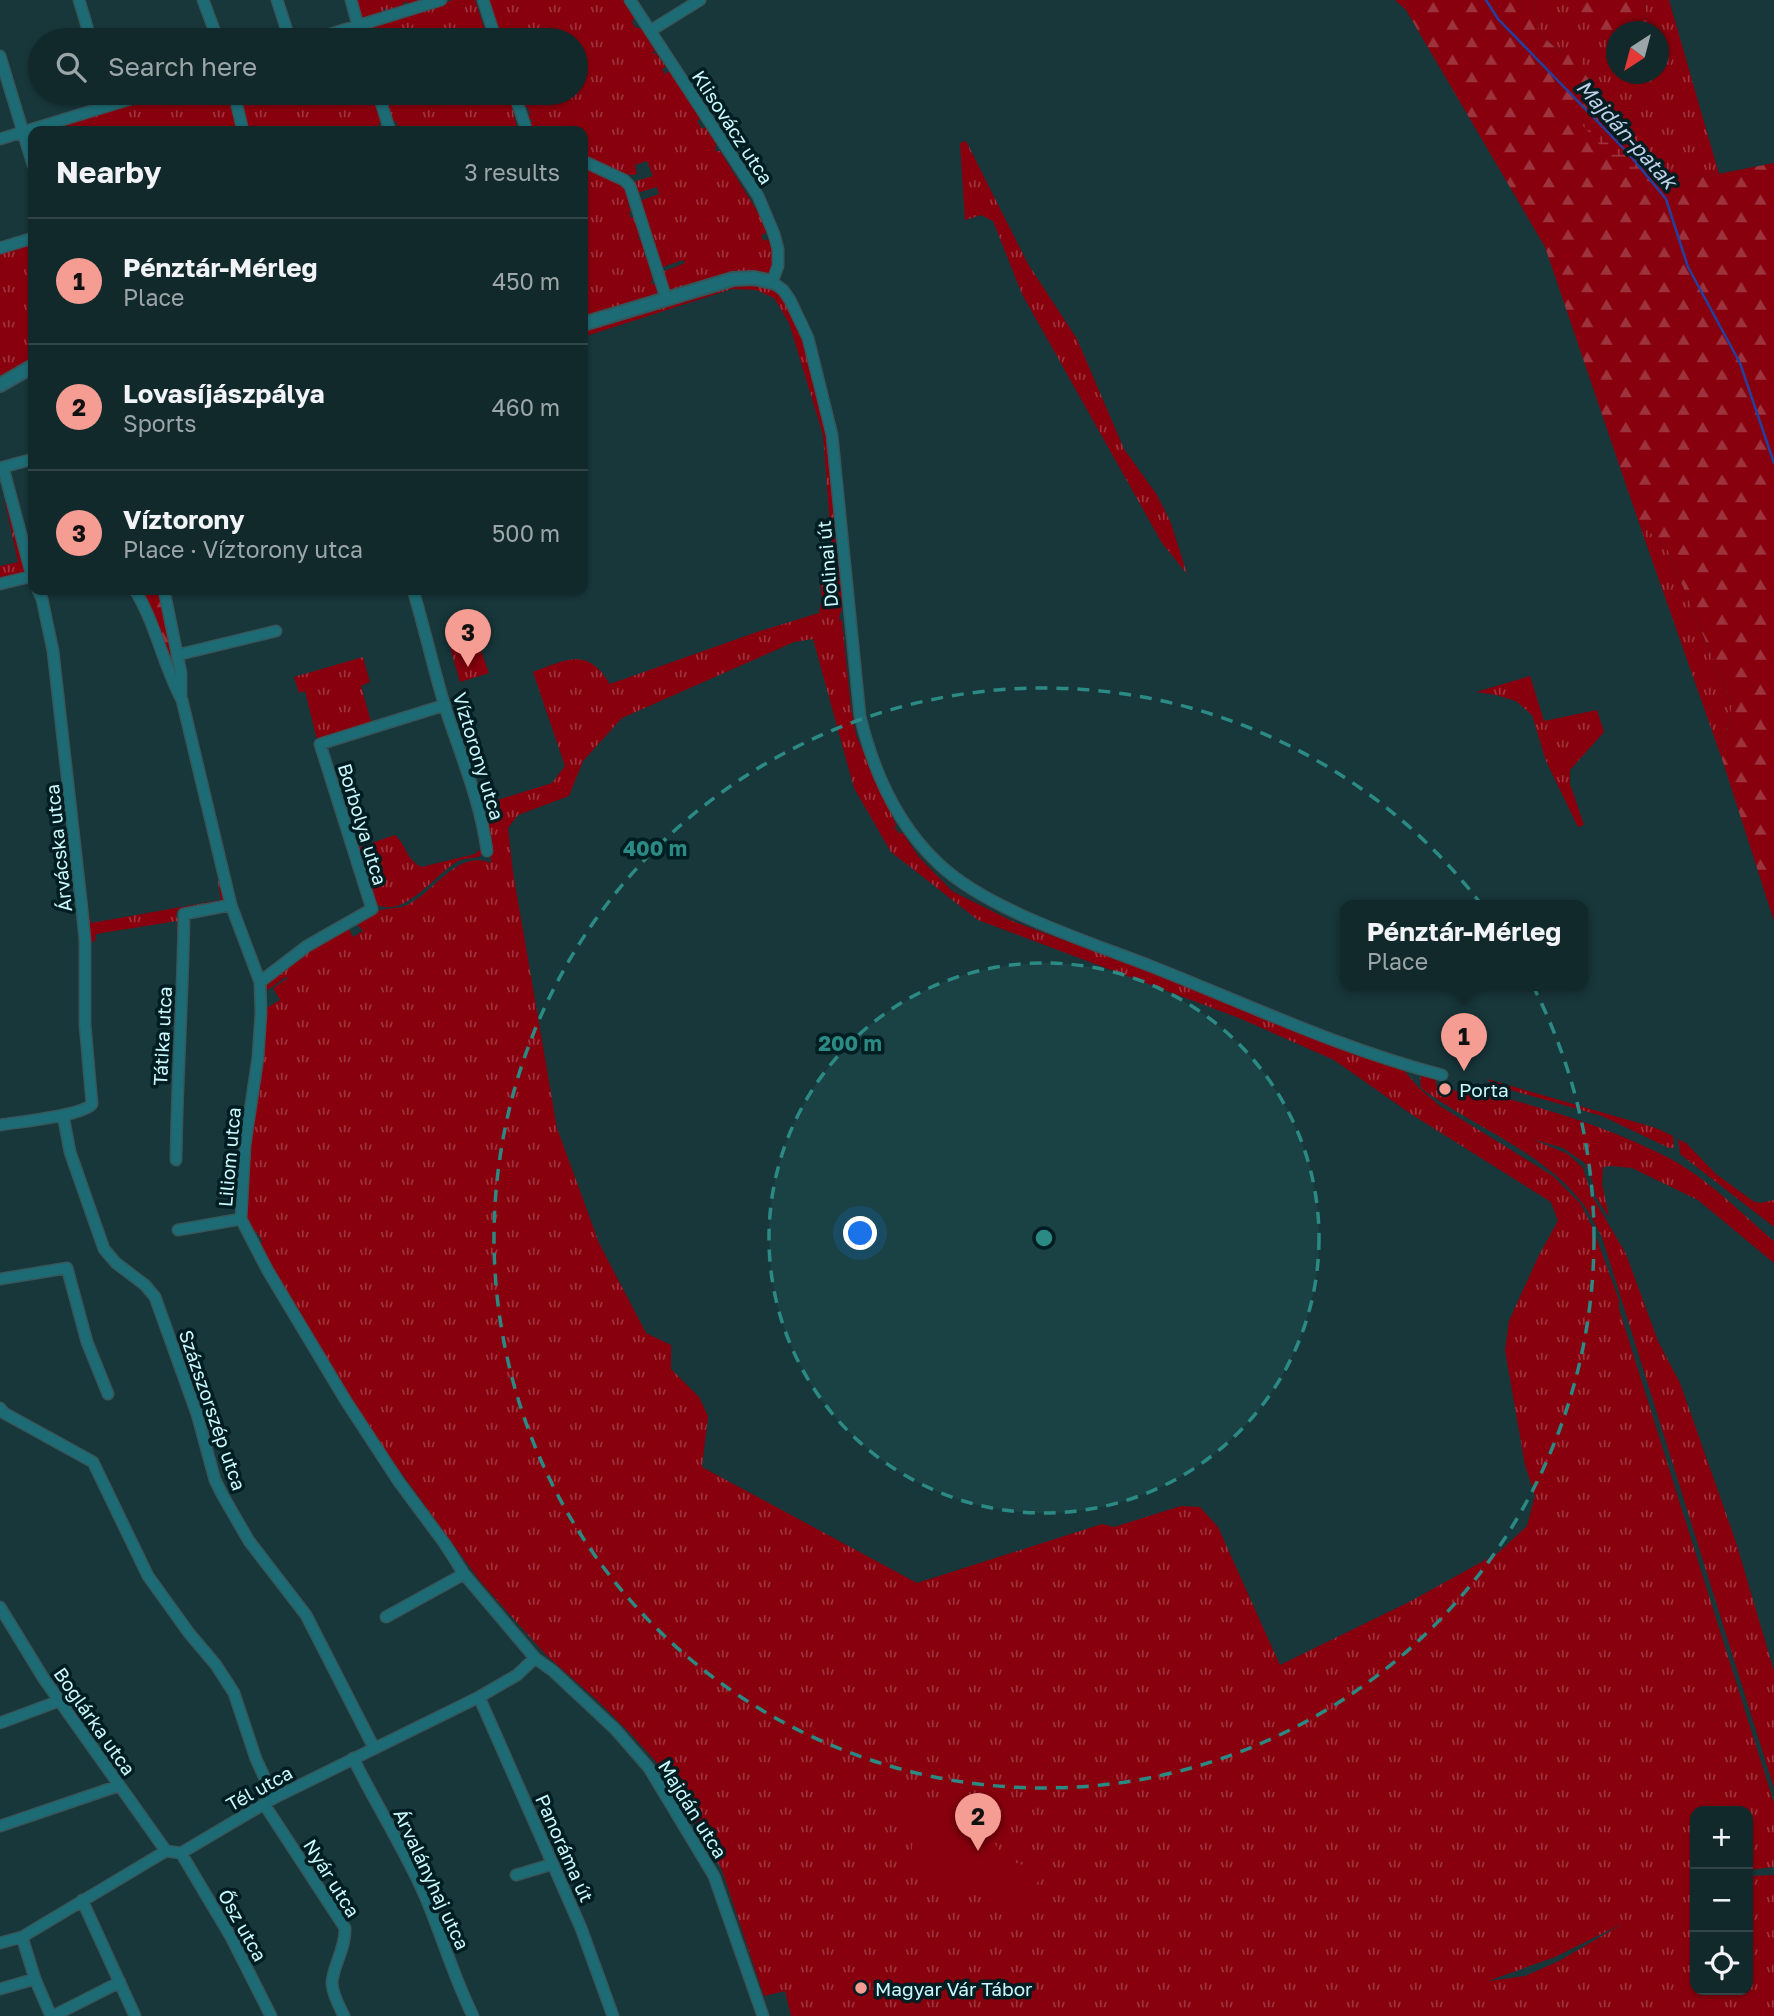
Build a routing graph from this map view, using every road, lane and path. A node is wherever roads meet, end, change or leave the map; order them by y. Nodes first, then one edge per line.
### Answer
1 (79, 0) edge
2 (203, 0) edge
3 (277, 0) edge
4 (351, 0) edge
5 (441, 0) edge
6 (483, 0) edge
7 (630, 0) edge
8 (700, 0) edge
9 (357, 26) junction
10 (87, 28) edge
11 (214, 28) edge
12 (286, 28) edge
13 (350, 28) edge
14 (492, 28) edge
15 (650, 31) junction
16 (0, 56) edge
17 (108, 105) edge
18 (237, 105) edge
19 (382, 105) edge
20 (518, 105) edge
21 (44, 126) edge
22 (242, 126) edge
23 (388, 126) edge
24 (525, 126) edge
25 (28, 131) edge
26 (23, 133) junction
27 (0, 139) edge
28 (28, 149) edge
29 (588, 163) edge
30 (28, 240) edge
31 (0, 248) edge
32 (772, 282) junction
33 (666, 298) junction
34 (588, 322) edge
35 (28, 369) edge
36 (0, 385) edge
37 (28, 460) edge
38 (1, 468) edge
39 (28, 564) edge
40 (28, 579) edge
41 (0, 584) edge
42 (39, 595) edge
43 (138, 595) edge
44 (165, 595) edge
45 (415, 595) edge
46 (276, 631) dead end
47 (177, 655) junction
48 (182, 700) junction
49 (445, 705) junction
50 (487, 851) dead end
51 (231, 905) junction
52 (260, 982) junction
53 (1442, 1075) dead end
54 (63, 1115) junction
55 (0, 1125) edge
56 (176, 1160) dead end
57 (241, 1219) junction
58 (178, 1230) dead end
59 (0, 1279) edge
60 (108, 1394) dead end
61 (0, 1408) edge
62 (464, 1574) junction
63 (0, 1608) edge
64 (386, 1617) dead end
65 (535, 1658) junction
66 (479, 1697) junction
67 (59, 1701) junction
68 (0, 1723) edge
69 (374, 1748) junction
70 (353, 1758) junction
71 (118, 1786) junction
72 (274, 1798) junction
73 (264, 1804) junction
74 (0, 1826) edge
75 (166, 1851) junction
76 (181, 1853) junction
77 (553, 1864) junction
78 (516, 1875) dead end
79 (82, 1900) junction
80 (22, 1937) junction
81 (0, 1943) edge
82 (35, 1979) junction
83 (120, 1982) junction
84 (0, 1989) edge
85 (52, 2016) edge
86 (135, 2016) edge
87 (271, 2016) edge
88 (344, 2016) edge
89 (473, 2016) edge
90 (613, 2016) edge
91 (763, 2016) edge

1 - 10 street
2 - 11 street
3 - 12 street
4 - 9 street
5 - 9 street
6 - 14 street
7 - 15 street, Klisovácz utca
8 - 15 street
9 - 13 street
15 - 32 street, Klisovácz utca
16 - 26 street
17 - 21 street
18 - 22 street
19 - 23 street
20 - 24 street
25 - 26 street
26 - 27 street
26 - 28 street
29 - 33 street
30 - 31 street
32 - 33 street
32 - 53 street, Dolinai út
33 - 34 street
35 - 36 street
37 - 38 street
38 - 39 street
40 - 41 street
42 - 54 street, Árvácska utca
43 - 48 street, Liliom utca
44 - 47 street
45 - 49 street, Víztorony utca
46 - 47 street
47 - 48 street
48 - 51 street, Liliom utca
49 - 50 street, Víztorony utca
49 - 52 street, Borbolya utca
51 - 52 street, Liliom utca
51 - 56 street, Tátika utca
52 - 57 street, Liliom utca
54 - 55 street
54 - 69 street, Százszorszép utca
57 - 58 street
57 - 62 street, Liliom utca
59 - 60 street
61 - 72 street
62 - 64 street
62 - 65 street, Liliom utca
63 - 67 street, Boglárka utca
65 - 66 street, Tél utca
65 - 91 street, Majdán utca
66 - 69 street, Tél utca
66 - 77 street, Panoráma út
67 - 68 street
67 - 71 street, Boglárka utca
69 - 70 street, Tél utca
70 - 72 street, Tél utca
70 - 89 street, Árvalányhaj utca
71 - 74 street
71 - 75 street, Boglárka utca
72 - 73 street, Tél utca
73 - 76 street, Tél utca
73 - 88 street, Nyár utca
75 - 76 street
75 - 79 street
76 - 87 street, Ősz utca
77 - 78 street
77 - 90 street, Panoráma út
79 - 80 street
79 - 83 street
80 - 81 street
80 - 82 street
82 - 84 street
82 - 85 street
83 - 85 street
83 - 86 street

